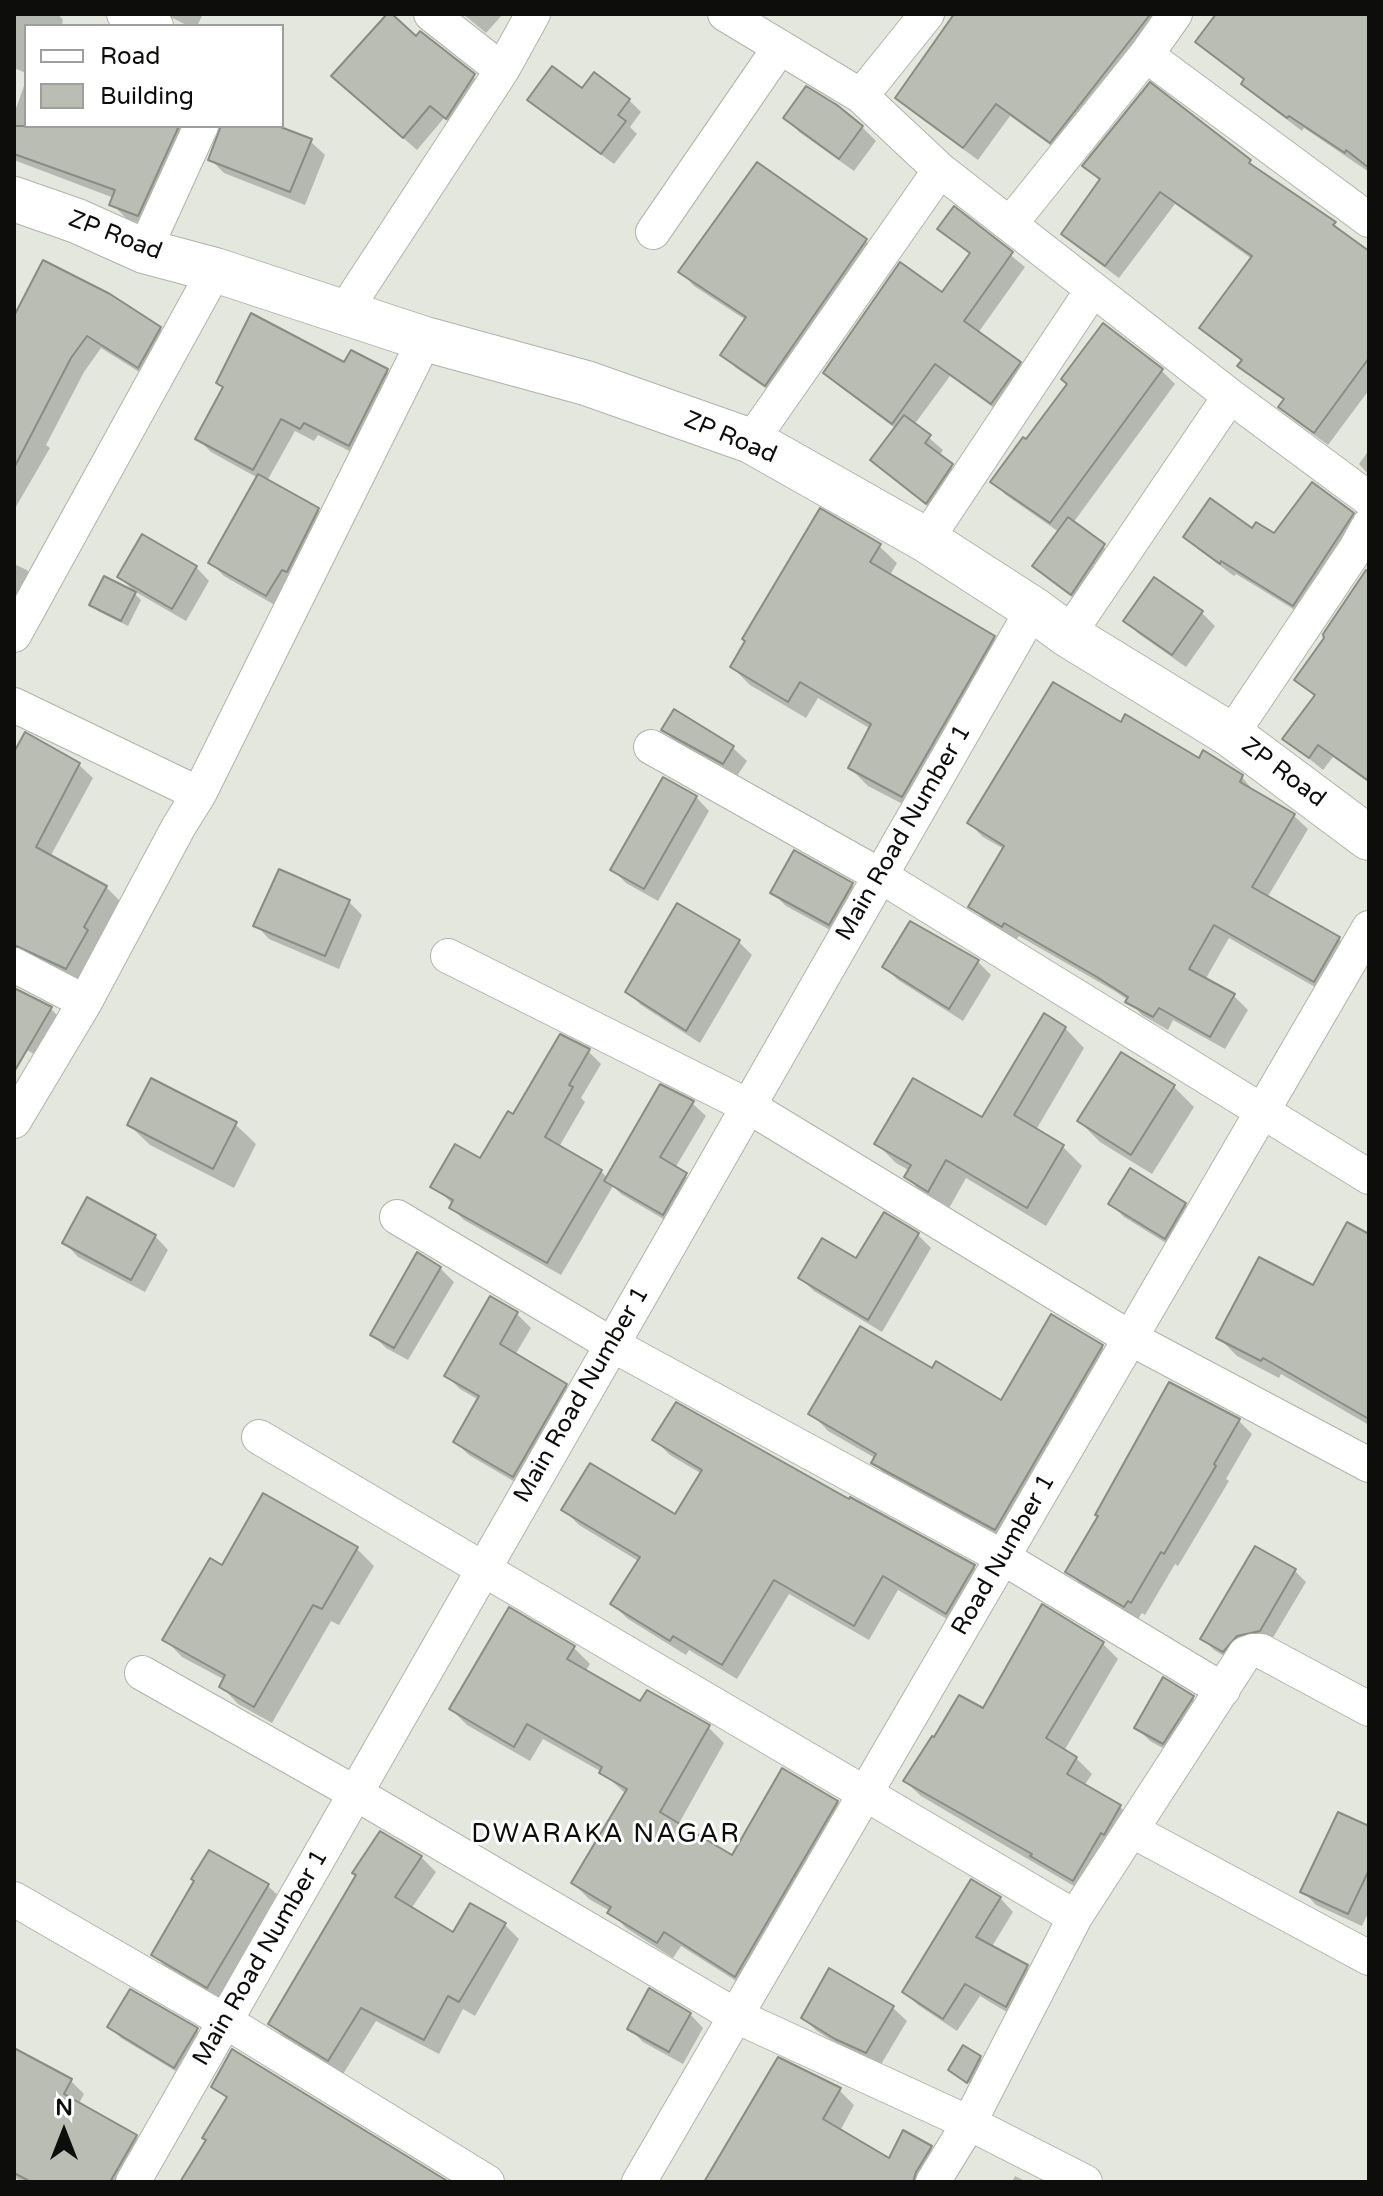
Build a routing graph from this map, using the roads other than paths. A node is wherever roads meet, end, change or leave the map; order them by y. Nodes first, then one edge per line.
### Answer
1 (124, 14) edge
2 (431, 14) edge
3 (533, 14) edge
4 (725, 14) edge
5 (927, 14) edge
6 (1175, 14) edge
7 (151, 24) edge
8 (780, 47) junction
9 (1146, 55) junction
10 (502, 70) junction
11 (861, 96) junction
12 (200, 128) edge
13 (940, 170) junction
14 (14, 199) edge
15 (1369, 220) edge
16 (1010, 224) junction
17 (653, 232) dead end
18 (144, 251) junction
19 (215, 270) junction
20 (1093, 289) junction
21 (344, 312) junction
22 (425, 339) junction
23 (1230, 396) junction
24 (751, 441) junction
25 (1369, 499) edge
26 (926, 540) junction
27 (1364, 545) edge
28 (1033, 609) junction
29 (14, 635) edge
30 (1068, 635) junction
31 (14, 705) edge
32 (1231, 735) junction
33 (651, 747) dead end
34 (199, 794) junction
35 (1369, 838) edge
36 (879, 875) junction
37 (1369, 928) edge
38 (448, 956) dead end
39 (14, 965) edge
40 (85, 1002) junction
41 (748, 1106) junction
42 (1263, 1110) junction
43 (14, 1121) edge
44 (1369, 1177) edge
45 (397, 1217) dead end
46 (1130, 1338) junction
47 (611, 1344) junction
48 (259, 1437) dead end
49 (1369, 1465) edge
50 (1002, 1557) junction
51 (484, 1569) junction
52 (142, 1673) dead end
53 (1223, 1690) junction
54 (1369, 1709) edge
55 (355, 1793) junction
56 (866, 1793) junction
57 (1131, 1830) junction
58 (14, 1899) edge
59 (1075, 1917) junction
60 (1369, 1958) edge
61 (736, 2016) junction
62 (225, 2021) junction
63 (969, 2123) junction
64 (133, 2182) edge
65 (487, 2182) edge
66 (639, 2182) edge
67 (933, 2182) edge
68 (1085, 2182) edge

1 - 7 street
2 - 10 street
3 - 10 street
4 - 8 street
5 - 11 street
6 - 9 street
8 - 11 street
8 - 17 street
9 - 15 street
9 - 16 street
10 - 21 street
11 - 13 street
12 - 18 street
13 - 16 street
13 - 24 street
14 - 18 street, ZP Road
16 - 20 street
18 - 19 street, ZP Road
19 - 21 street, ZP Road
19 - 29 street
20 - 23 street
20 - 26 street
21 - 22 street, ZP Road
22 - 24 street, ZP Road
22 - 34 street
23 - 25 street
23 - 30 street
24 - 26 street, ZP Road
26 - 28 street, ZP Road
27 - 32 street
28 - 30 street, ZP Road
28 - 36 street, Main Road Number 1
30 - 32 street, ZP Road
31 - 34 street
32 - 35 street, ZP Road
33 - 36 street
34 - 40 street
36 - 41 street, Main Road Number 1
36 - 42 street
37 - 42 street, Road Number 1
38 - 41 street
39 - 40 street
40 - 43 street
41 - 46 street
41 - 47 street, Main Road Number 1
42 - 44 street
42 - 46 street, Road Number 1
45 - 47 street
46 - 49 street
46 - 50 street, Road Number 1
47 - 50 street
47 - 51 street, Main Road Number 1
48 - 51 street
50 - 53 street
50 - 56 street, Road Number 1
51 - 55 street, Main Road Number 1
51 - 56 street
52 - 55 street
53 - 54 street
53 - 57 street
55 - 61 street
55 - 62 street, Main Road Number 1
56 - 59 street
56 - 61 street, Road Number 1
57 - 59 street
57 - 60 street
58 - 62 street
59 - 63 street
61 - 63 street
61 - 66 street, Road Number 1
62 - 64 street, Main Road Number 1
62 - 65 street
63 - 67 street
63 - 68 street

